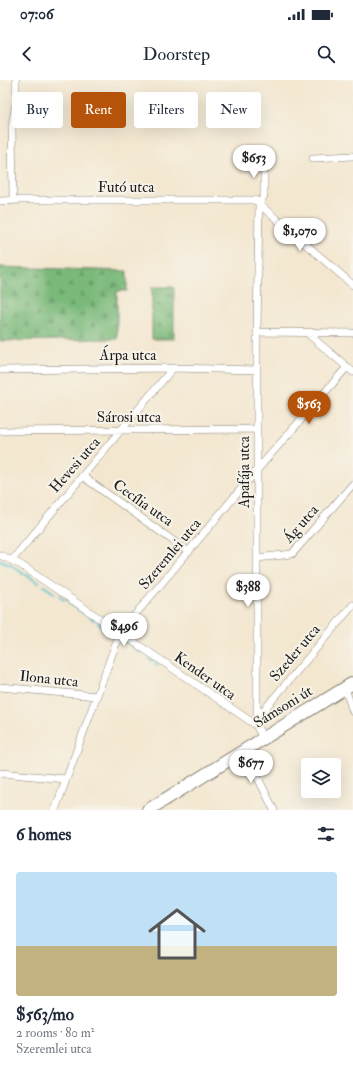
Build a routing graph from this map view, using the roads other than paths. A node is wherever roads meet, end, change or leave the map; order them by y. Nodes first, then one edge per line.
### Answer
1 (16, 80) edge
2 (353, 156) edge
3 (313, 158) dead end
4 (264, 163) dead end
5 (13, 200) junction
6 (0, 201) edge
7 (256, 202) junction
8 (353, 285) edge
9 (257, 332) junction
10 (353, 332) edge
11 (308, 333) junction
12 (173, 368) junction
13 (350, 369) edge
14 (0, 370) edge
15 (257, 370) junction
16 (257, 429) junction
17 (0, 430) edge
18 (121, 430) junction
19 (257, 470) junction
20 (82, 476) junction
21 (353, 484) edge
22 (188, 552) junction
23 (0, 555) edge
24 (257, 558) junction
25 (12, 560) junction
26 (353, 605) edge
27 (121, 634) junction
28 (349, 686) edge
29 (0, 687) edge
30 (96, 696) junction
31 (353, 712) edge
32 (256, 722) junction
33 (263, 738) junction
34 (244, 750) junction
35 (0, 773) edge
36 (66, 779) junction
37 (55, 810) edge
38 (148, 810) edge
39 (274, 810) edge

1 - 5 street
2 - 3 street
4 - 7 street, Apafája utca
5 - 6 street, Futó utca
5 - 7 street, Futó utca
7 - 8 street
7 - 9 street, Apafája utca
9 - 11 street
9 - 15 street, Apafája utca
10 - 11 street
11 - 13 street
12 - 14 street, Árpa utca
12 - 15 street, Árpa utca
12 - 18 street, Hevesi utca
13 - 19 street, Szeremlei utca
15 - 16 street, Apafája utca
16 - 18 street, Sárosi utca
16 - 19 street, Apafája utca
17 - 18 street, Sárosi utca
18 - 20 street, Hevesi utca
19 - 22 street, Szeremlei utca
19 - 24 street, Apafája utca
20 - 22 street, Cecília utca
20 - 25 street, Hevesi utca
21 - 24 street, Ág utca
22 - 27 street, Szeremlei utca
23 - 25 street, Kender utca
24 - 32 street, Apafája utca
25 - 27 street, Kender utca
26 - 32 street, Szeder utca
27 - 30 street, Szeremlei utca
27 - 32 street, Kender utca
28 - 31 street
28 - 33 main road, Sámsoni út
29 - 30 street, Ilona utca
30 - 36 street, Szeremlei utca
32 - 33 street, Apafája utca
33 - 34 main road, Sámsoni út
34 - 38 main road, Sámsoni út
34 - 39 street
35 - 36 street
36 - 37 street, Szeremlei utca

